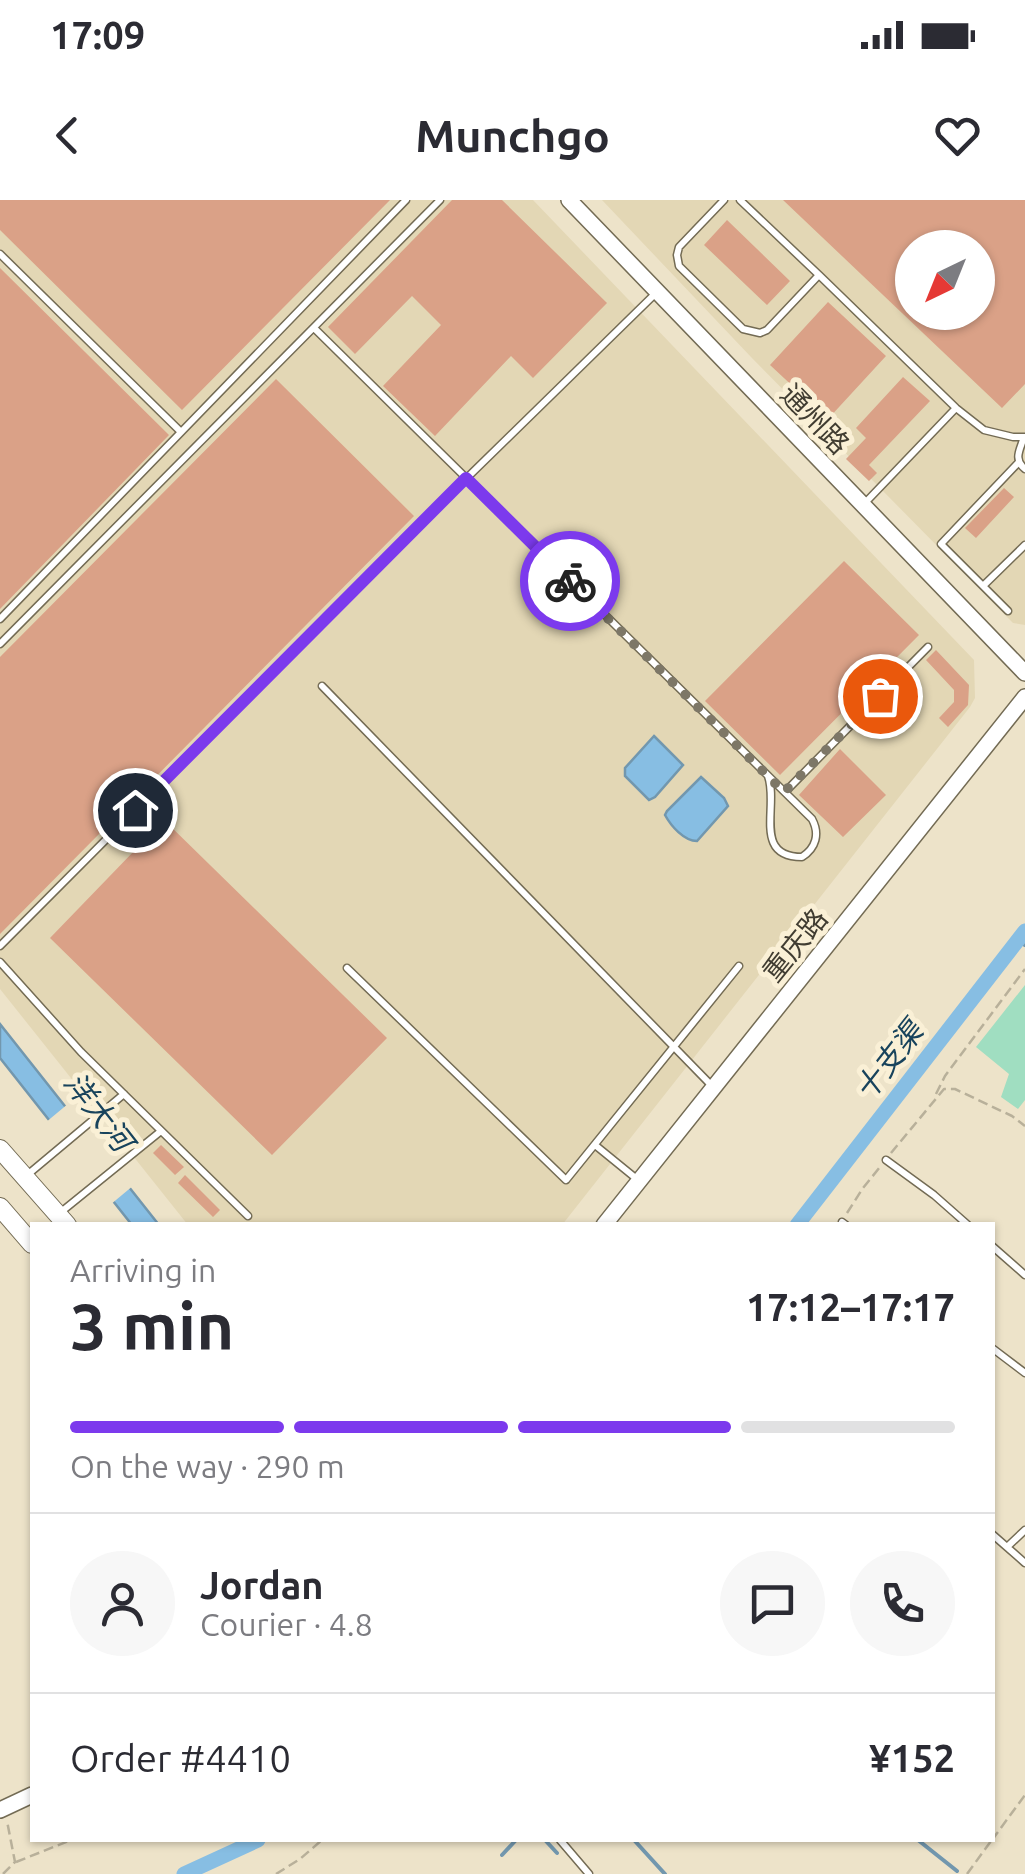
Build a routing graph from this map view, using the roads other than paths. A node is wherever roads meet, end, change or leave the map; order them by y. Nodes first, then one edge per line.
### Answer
1 (406, 200) edge
2 (440, 200) edge
3 (569, 200) edge
4 (724, 200) edge
5 (740, 200) edge
6 (757, 200) edge
7 (749, 208) junction
8 (0, 254) edge
9 (819, 274) junction
10 (658, 292) junction
11 (314, 328) junction
12 (956, 408) junction
13 (182, 432) junction
14 (1024, 437) edge
15 (1022, 466) edge
16 (466, 478) junction
17 (864, 505) junction
18 (1025, 544) edge
19 (984, 586) junction
20 (1008, 611) dead end
21 (0, 619) edge
22 (0, 644) edge
23 (928, 647) dead end
24 (1025, 673) edge
25 (322, 686) dead end
26 (1025, 697) edge
27 (768, 776) junction
28 (784, 792) junction
29 (0, 946) edge
30 (0, 962) edge
31 (740, 966) dead end
32 (347, 968) dead end
33 (674, 1047) junction
34 (714, 1088) junction
35 (124, 1094) junction
36 (161, 1130) junction
37 (595, 1145) junction
38 (0, 1150) edge
39 (886, 1160) road end
40 (29, 1173) junction
41 (639, 1181) junction
42 (0, 1207) edge
43 (63, 1216) edge
44 (248, 1216) dead end
45 (606, 1222) edge
46 (965, 1222) edge
47 (30, 1242) edge
48 (995, 1249) edge
49 (1025, 1275) edge
50 (995, 1350) edge
51 (1025, 1373) edge
52 (1025, 1530) edge
53 (995, 1537) edge
54 (1007, 1547) junction
55 (1025, 1563) edge
56 (30, 1795) edge
57 (2, 1809) edge
58 (562, 1842) edge
59 (590, 1874) edge

1 - 13 lane
2 - 11 lane
3 - 10 street, 通州路
4 - 9 lane
5 - 7 lane
6 - 7 lane
7 - 9 lane
8 - 13 lane
9 - 12 lane
10 - 16 lane
10 - 17 street, 通州路
11 - 16 lane
11 - 22 lane
12 - 14 lane
12 - 17 lane
13 - 21 lane
14 - 15 lane
15 - 19 lane
16 - 27 lane
16 - 29 lane
17 - 24 street, 通州路
18 - 19 lane
19 - 20 lane
23 - 28 lane
25 - 33 lane
26 - 34 street, 重庆路
27 - 28 lane
27 - 28 lane
30 - 35 lane
31 - 33 lane
32 - 37 lane
33 - 34 lane
33 - 37 lane
34 - 41 street, 重庆路
35 - 36 lane
35 - 40 lane
36 - 43 lane
36 - 44 lane
37 - 41 lane
38 - 40 main road
39 - 46 lane
40 - 43 main road
41 - 45 street, 重庆路
42 - 47 main road
48 - 49 lane
50 - 51 lane
52 - 54 lane
53 - 54 lane
54 - 55 lane
56 - 57 street
58 - 59 lane

